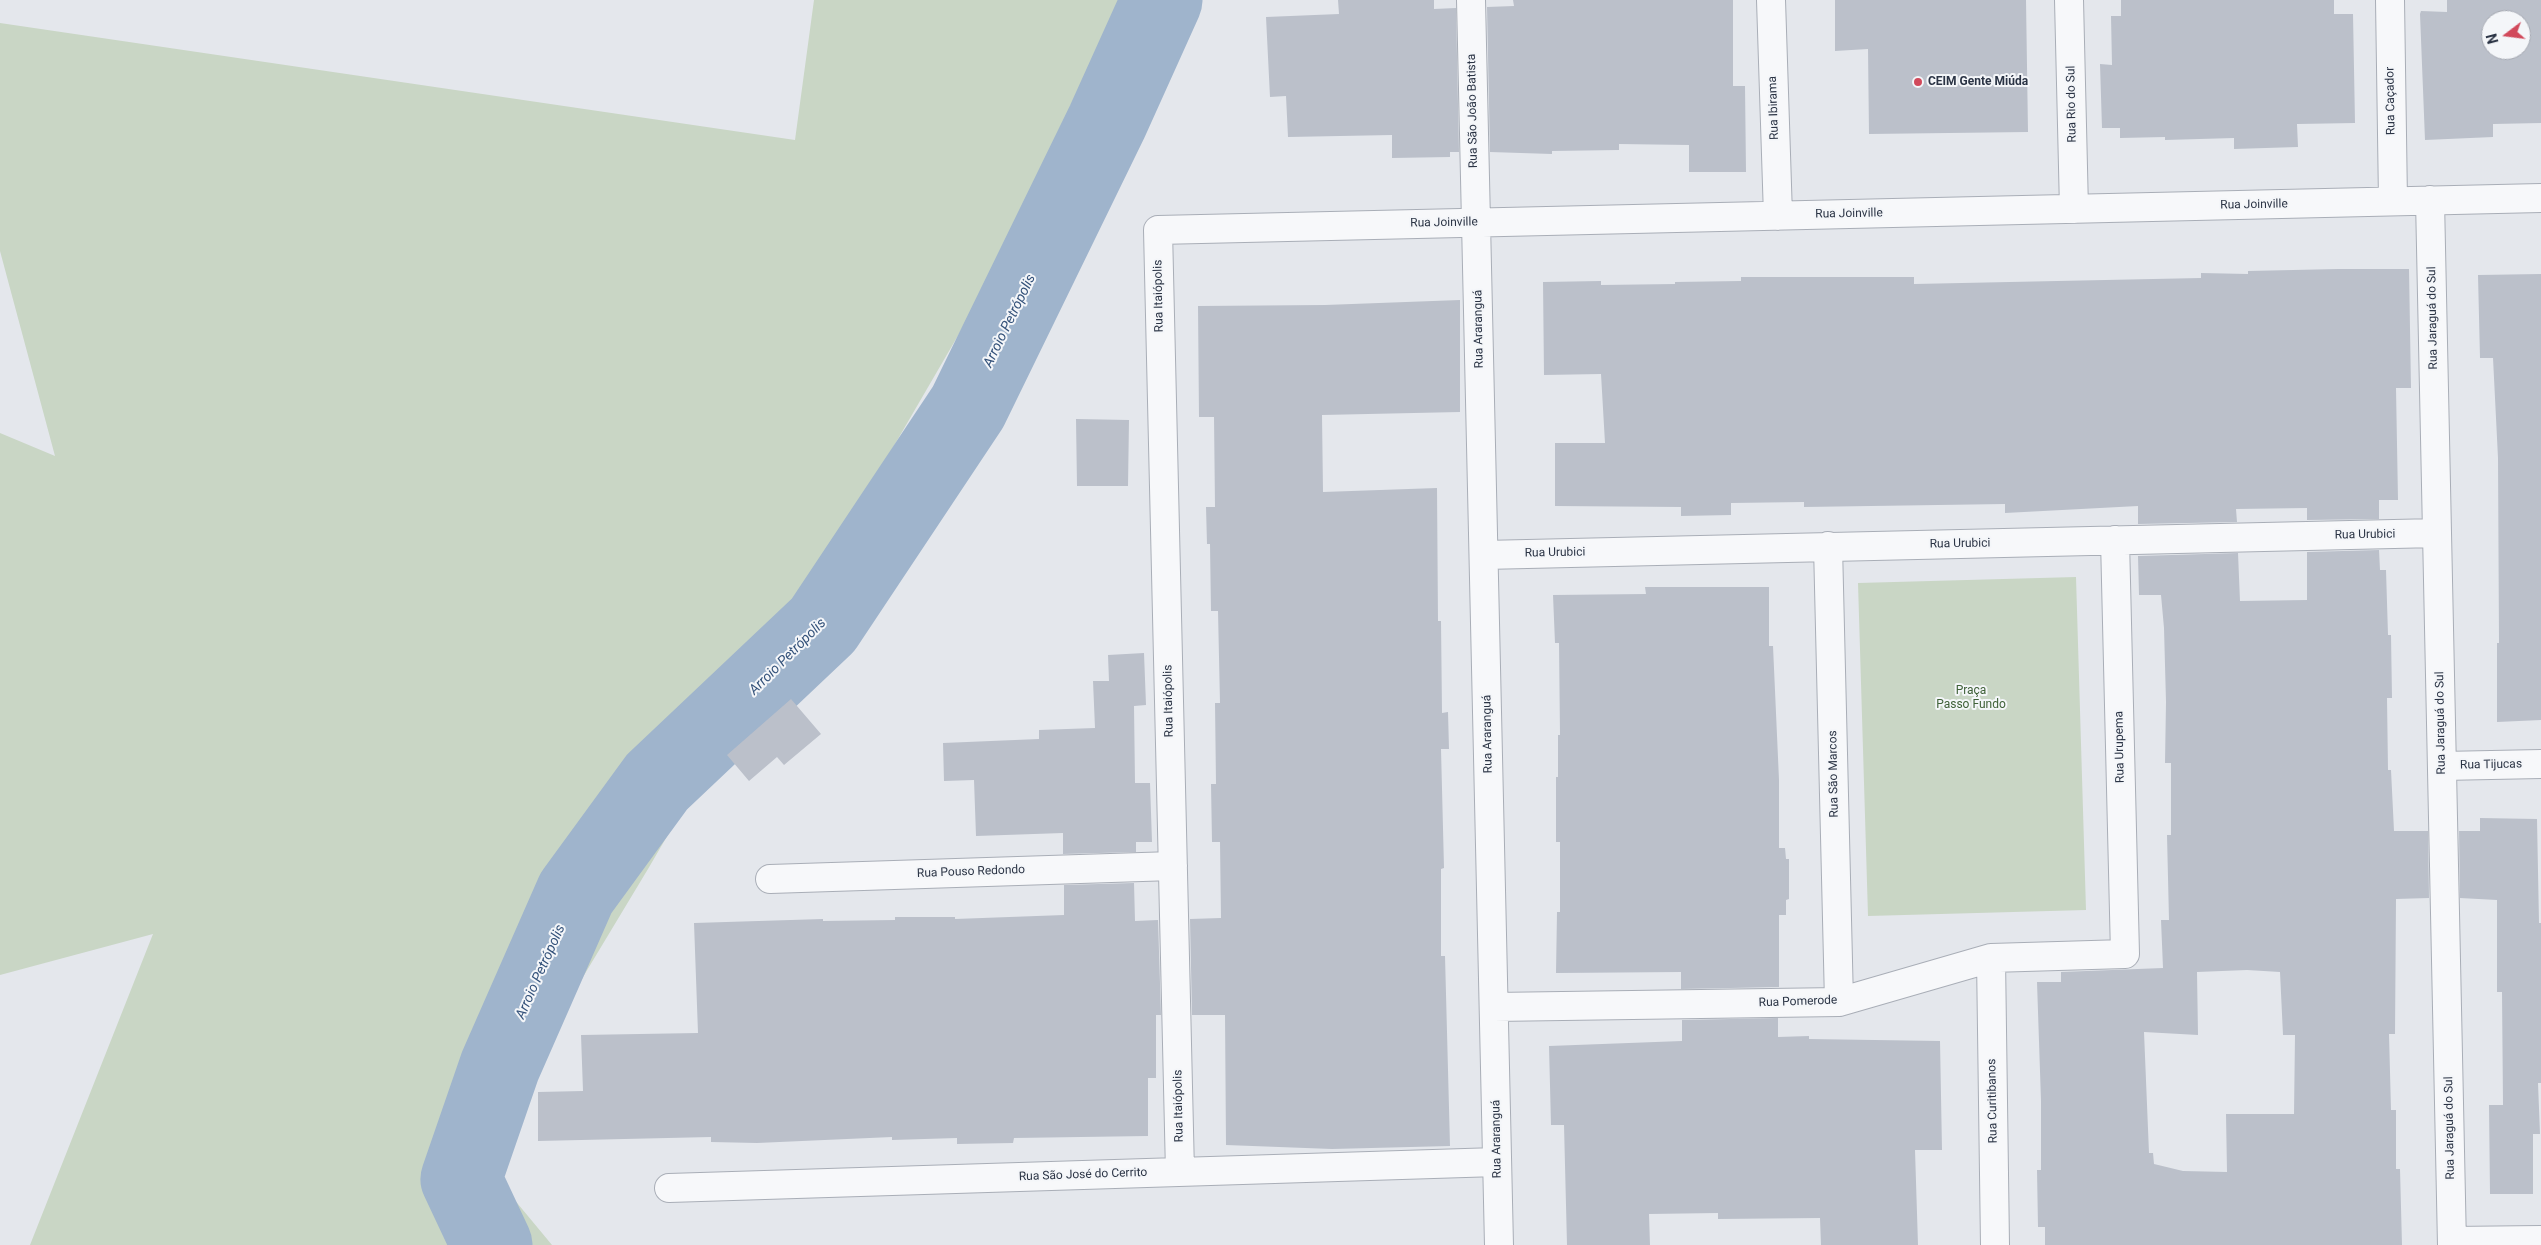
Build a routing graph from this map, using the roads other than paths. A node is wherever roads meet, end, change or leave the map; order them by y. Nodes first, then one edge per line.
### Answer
1 (1471, 0) edge
2 (1771, 0) edge
3 (2069, 0) edge
4 (2390, 0) edge
5 (2541, 198) edge
6 (2430, 200) junction
7 (2393, 201) junction
8 (2074, 209) junction
9 (1778, 216) junction
10 (1476, 223) junction
11 (1158, 230) joint
12 (2437, 533) junction
13 (2115, 540) junction
14 (1828, 546) junction
15 (1484, 555) junction
16 (2541, 764) edge
17 (2442, 766) junction
18 (1173, 866) junction
19 (770, 878) dead end
20 (2125, 954) joint
21 (1991, 958) junction
22 (1839, 1002) junction
23 (1494, 1007) junction
24 (1497, 1162) junction
25 (1180, 1172) junction
26 (669, 1188) dead end
27 (2541, 1240) edge
28 (2452, 1243) edge
29 (1499, 1245) edge
30 (1995, 1245) edge

1 - 10 street, Rua São João Batista
2 - 9 street, Rua Ibirama
3 - 8 street, Rua Rio do Sul
4 - 7 street, Rua Caçador
5 - 6 street, Rua Joinville
6 - 7 street, Rua Joinville
6 - 12 street, Rua Jaraguá do Sul
7 - 8 street, Rua Joinville
8 - 9 street, Rua Joinville
9 - 10 street, Rua Joinville
10 - 11 street, Rua Joinville
10 - 15 street, Rua Araranguá
11 - 18 street, Rua Itaiópolis
12 - 13 street, Rua Urubici
12 - 17 street, Rua Jaraguá do Sul
13 - 14 street, Rua Urubici
13 - 20 street, Rua Urupema
14 - 15 street, Rua Urubici
14 - 22 street, Rua São Marcos
15 - 23 street, Rua Araranguá
16 - 17 street, Rua Tijucas
17 - 28 street, Rua Jaraguá do Sul
18 - 19 street, Rua Pouso Redondo
18 - 25 street, Rua Itaiópolis
20 - 21 street, Rua Pomerode
21 - 22 street, Rua Pomerode
21 - 30 street, Rua Curitibanos
22 - 23 street, Rua Pomerode
23 - 24 street, Rua Araranguá
24 - 25 street, Rua São José do Cerrito
24 - 29 street, Rua Araranguá
25 - 26 street, Rua São José do Cerrito
27 - 28 street

